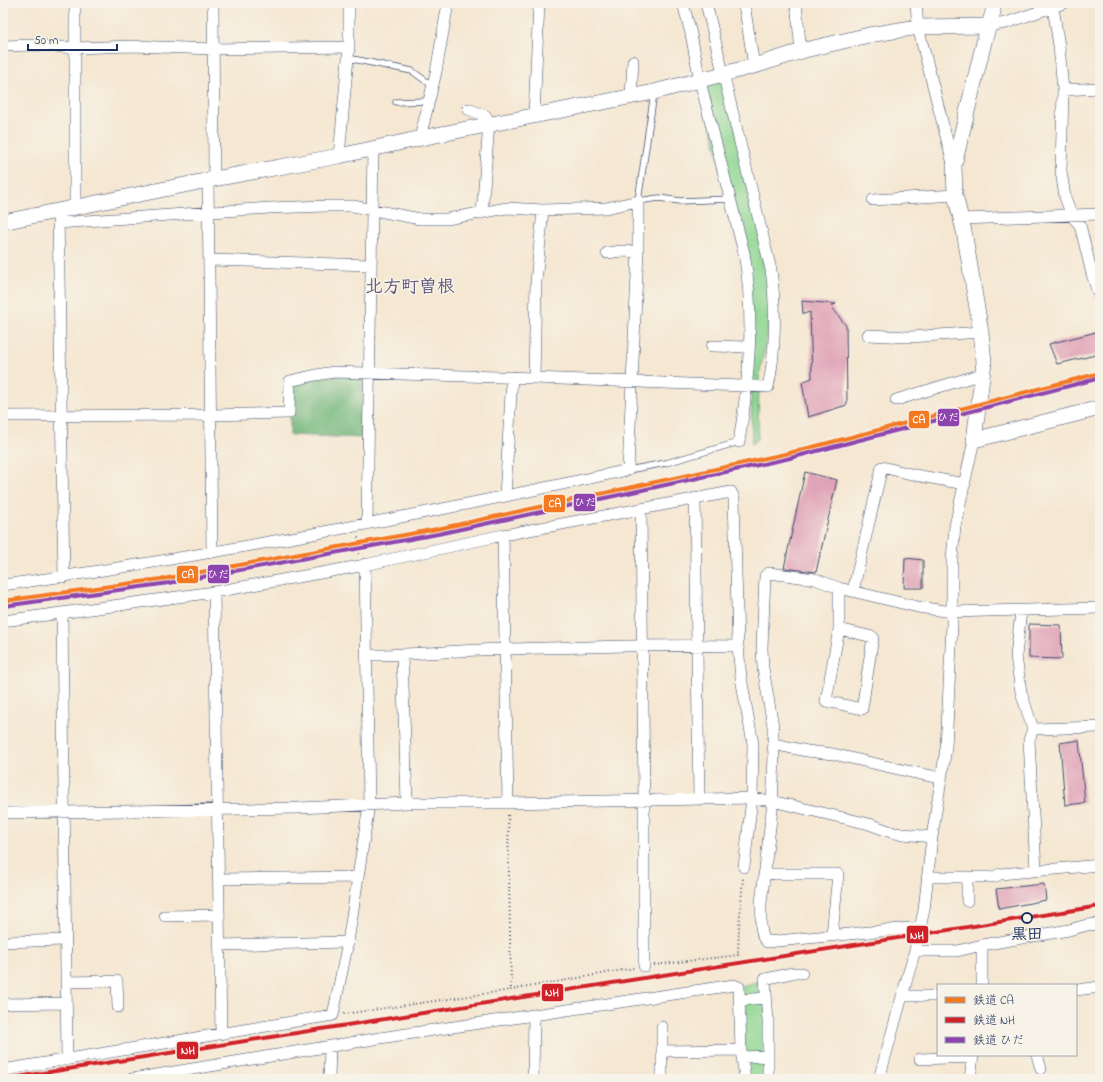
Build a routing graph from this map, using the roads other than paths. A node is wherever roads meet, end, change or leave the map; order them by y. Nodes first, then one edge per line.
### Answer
1 (75, 3) edge
2 (213, 3) edge
3 (349, 3) edge
4 (448, 3) edge
5 (539, 3) edge
6 (683, 3) edge
7 (706, 3) edge
8 (742, 3) edge
9 (796, 3) edge
10 (916, 3) edge
11 (993, 3) edge
12 (1064, 3) edge
13 (1053, 7) junction
14 (988, 26) junction
15 (918, 27) junction
16 (3, 46) edge
17 (75, 48) junction
18 (213, 49) junction
19 (801, 51) junction
20 (348, 52) junction
21 (634, 61) dead end
22 (754, 66) junction
23 (723, 74) junction
24 (700, 81) junction
25 (433, 86) junction
26 (1100, 88) edge
27 (1063, 90) junction
28 (654, 92) junction
29 (631, 97) junction
30 (429, 101) junction
31 (396, 102) dead end
32 (468, 110) dead end
33 (534, 116) junction
34 (490, 124) junction
35 (420, 138) junction
36 (373, 148) junction
37 (339, 156) junction
38 (954, 166) junction
39 (211, 179) junction
40 (955, 196) junction
41 (730, 199) junction
42 (874, 200) dead end
43 (638, 201) junction
44 (75, 208) junction
45 (373, 209) junction
46 (543, 210) junction
47 (208, 213) junction
48 (482, 213) junction
49 (1100, 214) edge
50 (1072, 216) junction
51 (58, 217) junction
52 (961, 219) junction
53 (3, 222) edge
54 (638, 252) junction
55 (607, 253) dead end
56 (208, 260) junction
57 (371, 265) junction
58 (1100, 299) edge
59 (981, 332) junction
60 (868, 335) dead end
61 (712, 346) dead end
62 (749, 347) junction
63 (370, 374) junction
64 (982, 374) junction
65 (512, 377) junction
66 (534, 378) junction
67 (632, 382) junction
68 (746, 387) junction
69 (896, 400) dead end
70 (1100, 408) edge
71 (62, 415) junction
72 (210, 415) junction
73 (3, 416) edge
74 (974, 440) junction
75 (739, 442) joint
76 (628, 470) junction
77 (965, 484) junction
78 (505, 496) junction
79 (695, 498) junction
80 (641, 509) junction
81 (362, 525) junction
82 (503, 535) junction
83 (212, 552) junction
84 (363, 565) junction
85 (64, 577) junction
86 (3, 585) edge
87 (839, 588) junction
88 (853, 591) junction
89 (214, 592) junction
90 (1100, 608) edge
91 (1021, 611) junction
92 (952, 612) junction
93 (62, 614) junction
94 (3, 621) edge
95 (839, 629) junction
96 (697, 645) junction
97 (642, 646) junction
98 (738, 646) junction
99 (506, 649) junction
100 (367, 655) junction
101 (402, 655) junction
102 (1100, 727) edge
103 (1032, 729) junction
104 (773, 744) junction
105 (941, 778) junction
106 (752, 798) junction
107 (644, 800) junction
108 (700, 800) junction
109 (772, 801) junction
110 (407, 803) junction
111 (508, 803) junction
112 (369, 805) junction
113 (218, 809) junction
114 (65, 812) junction
115 (3, 813) edge
116 (932, 837) junction
117 (1100, 865) edge
118 (744, 866) road end
119 (1036, 870) junction
120 (764, 872) junction
121 (358, 877) junction
122 (927, 877) junction
123 (967, 877) junction
124 (218, 879) junction
125 (967, 901) dead end
126 (219, 915) junction
127 (165, 916) dead end
128 (1100, 924) edge
129 (921, 927) junction
130 (832, 935) junction
131 (65, 940) junction
132 (3, 942) edge
133 (348, 942) junction
134 (220, 945) junction
135 (982, 945) junction
136 (915, 951) junction
137 (644, 966) road end
138 (802, 973) dead end
139 (66, 982) junction
140 (982, 984) edge
141 (1100, 987) edge
142 (1077, 990) edge
143 (902, 996) junction
144 (937, 996) edge
145 (766, 998) junction
146 (740, 1000) junction
147 (66, 1003) junction
148 (3, 1004) edge
149 (118, 1007) dead end
150 (534, 1016) junction
151 (662, 1027) dead end
152 (221, 1034) junction
153 (330, 1047) junction
154 (662, 1051) junction
155 (742, 1053) junction
156 (768, 1056) junction
157 (973, 1056) edge
158 (1037, 1056) edge
159 (920, 1059) dead end
160 (67, 1060) junction
161 (1041, 1069) dead end
162 (3, 1070) edge
163 (132, 1079) edge
164 (329, 1079) edge
165 (533, 1079) edge
166 (662, 1079) edge
167 (746, 1079) edge
168 (768, 1079) edge
169 (879, 1079) edge
170 (970, 1079) edge

1 - 17 street
2 - 18 street
3 - 20 street
4 - 25 street
5 - 33 street
6 - 24 street
7 - 23 street
8 - 22 street
9 - 19 street
10 - 15 street
11 - 14 street
12 - 13 street
13 - 14 street
13 - 27 street
14 - 15 street
14 - 38 street
15 - 19 street
15 - 38 street
16 - 17 street
17 - 18 street
17 - 44 street
18 - 20 street
18 - 39 street
19 - 22 street
20 - 25 lane
20 - 37 street
21 - 29 street
22 - 23 street
23 - 24 street
23 - 68 street
24 - 28 street
24 - 41 street
25 - 30 street
26 - 27 street
27 - 50 street
28 - 29 street
28 - 43 lane
29 - 33 street
30 - 31 lane
30 - 35 street
32 - 34 street
33 - 34 street
34 - 35 street
34 - 48 street
35 - 36 street
36 - 37 street
36 - 45 street
37 - 39 street
38 - 40 street
39 - 44 street
39 - 47 street
40 - 42 street
40 - 52 street
41 - 43 lane
41 - 62 street
43 - 46 street
43 - 54 street
44 - 51 street
45 - 47 street
45 - 48 street
45 - 57 street
46 - 48 street
46 - 66 street
47 - 51 street
47 - 56 street
49 - 50 street
50 - 52 street
50 - 58 street
51 - 53 street
51 - 71 street
52 - 59 street
54 - 55 street
54 - 67 street
56 - 57 street
56 - 72 street
57 - 63 street
59 - 60 street
59 - 64 street
61 - 62 street
62 - 68 street
63 - 65 street
63 - 72 street
63 - 81 street
64 - 69 street
64 - 74 street
65 - 66 street
65 - 78 street
66 - 67 street
67 - 68 street
67 - 76 street
68 - 75 street
70 - 74 street
71 - 72 street
71 - 73 street
71 - 85 street
72 - 83 street
74 - 77 street
75 - 76 lane
76 - 78 street
77 - 88 street
77 - 92 street
78 - 81 street
79 - 80 street
79 - 96 street
79 - 98 street
80 - 82 street
80 - 97 street
81 - 83 street
82 - 84 street
82 - 99 street
83 - 85 street
84 - 89 street
84 - 100 street
85 - 86 street
87 - 88 street
87 - 95 street
87 - 104 street
88 - 92 street
89 - 93 street
89 - 113 street
90 - 91 street
91 - 92 street
91 - 103 street
92 - 105 street
93 - 94 street
93 - 114 street
95 - 95 street
96 - 97 street
96 - 98 street
96 - 108 street
97 - 99 street
97 - 107 street
98 - 106 street
99 - 101 street
99 - 111 street
100 - 101 street
100 - 112 street
101 - 110 street
102 - 103 street
103 - 119 street
104 - 105 street
104 - 109 street
105 - 116 street
106 - 108 street
106 - 109 street
106 - 118 street
107 - 108 street
107 - 111 street
107 - 137 street
109 - 116 street
109 - 120 street
110 - 111 street
110 - 112 street
112 - 113 street
112 - 121 street
113 - 114 street
113 - 124 street
114 - 115 street
114 - 131 street
116 - 122 street
117 - 119 street
119 - 123 street
120 - 130 street
120 - 130 street
121 - 124 street
121 - 133 street
122 - 123 street
122 - 129 street
123 - 125 street
124 - 126 street
126 - 127 street
126 - 134 street
128 - 135 street
129 - 130 street
129 - 136 street
131 - 132 street
131 - 139 street
133 - 134 street
133 - 152 street
134 - 152 street
135 - 136 street
135 - 140 street
136 - 143 street
138 - 145 street
139 - 147 street
139 - 149 street
141 - 142 street
143 - 144 street
143 - 169 street
145 - 146 street
145 - 156 street
146 - 150 street
146 - 155 street
147 - 148 street
147 - 160 street
150 - 153 street
150 - 165 street
151 - 154 street
152 - 160 street
153 - 163 street
153 - 164 street
154 - 155 street
154 - 166 street
155 - 156 street
155 - 167 street
156 - 168 street
157 - 159 street
157 - 170 street
158 - 161 street
160 - 162 street

